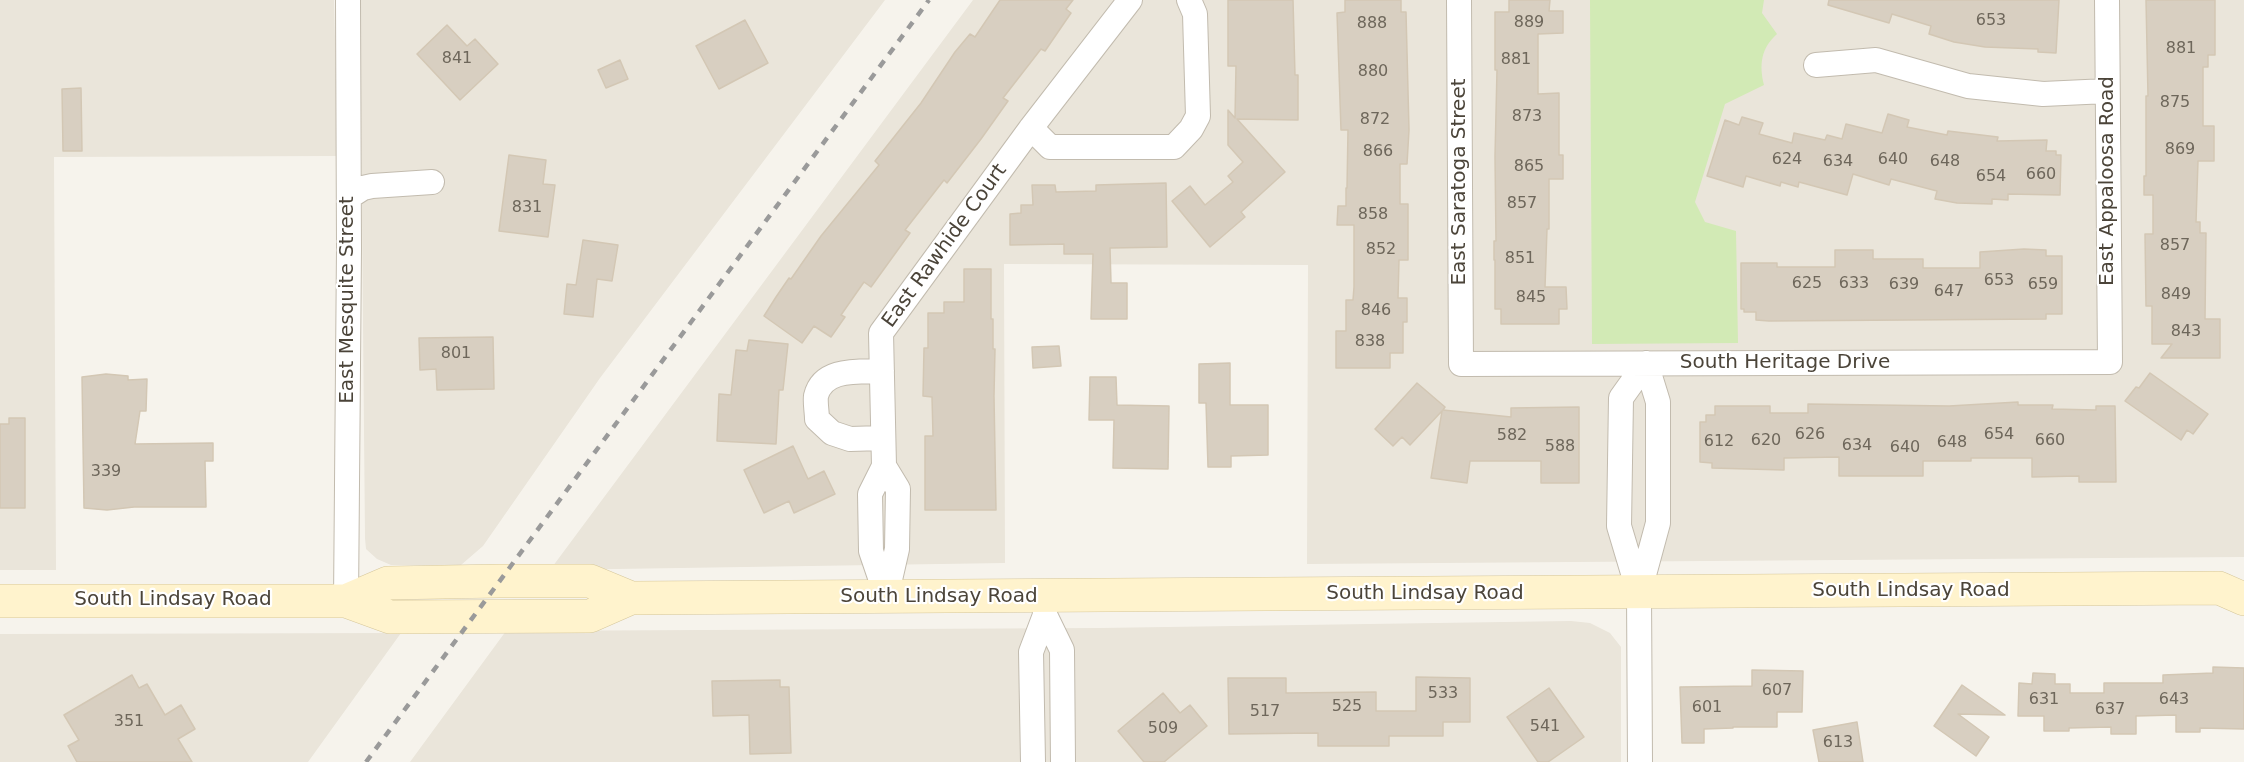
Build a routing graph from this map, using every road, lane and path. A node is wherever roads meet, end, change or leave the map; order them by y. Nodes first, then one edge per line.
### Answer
1 (348, 0) edge
2 (1130, 0) edge
3 (1189, 0) edge
4 (1459, 0) edge
5 (2107, 0) edge
6 (1816, 65) dead end
7 (2107, 91) junction
8 (1031, 128) junction
9 (432, 182) dead end
10 (350, 197) junction
11 (2110, 362) joint
12 (1646, 363) junction
13 (1461, 364) joint
14 (882, 371) junction
15 (883, 438) junction
16 (2236, 587) edge
17 (1639, 593) junction
18 (886, 597) junction
19 (0, 601) edge
20 (346, 601) junction
21 (1045, 605) junction
22 (1033, 762) edge
23 (1063, 762) edge
24 (1640, 762) edge

1 - 10 street, East Mesquite Street
2 - 8 street, East Rawhide Court
3 - 8 street
4 - 13 street, East Saratoga Street
5 - 7 street, East Appaloosa Road
6 - 7 street
7 - 11 street, East Appaloosa Road
8 - 14 street, East Rawhide Court
9 - 10 street
10 - 20 street, East Mesquite Street
11 - 12 street, South Heritage Drive
12 - 13 street, South Heritage Drive
12 - 17 street
12 - 17 street
14 - 15 street, East Rawhide Court
14 - 15 street
15 - 18 street, East Rawhide Court
16 - 17 main road, South Lindsay Road
17 - 21 main road, South Lindsay Road
17 - 24 street
18 - 20 main road, South Lindsay Road
18 - 21 main road, South Lindsay Road
19 - 20 main road, South Lindsay Road
21 - 22 street
21 - 23 street

